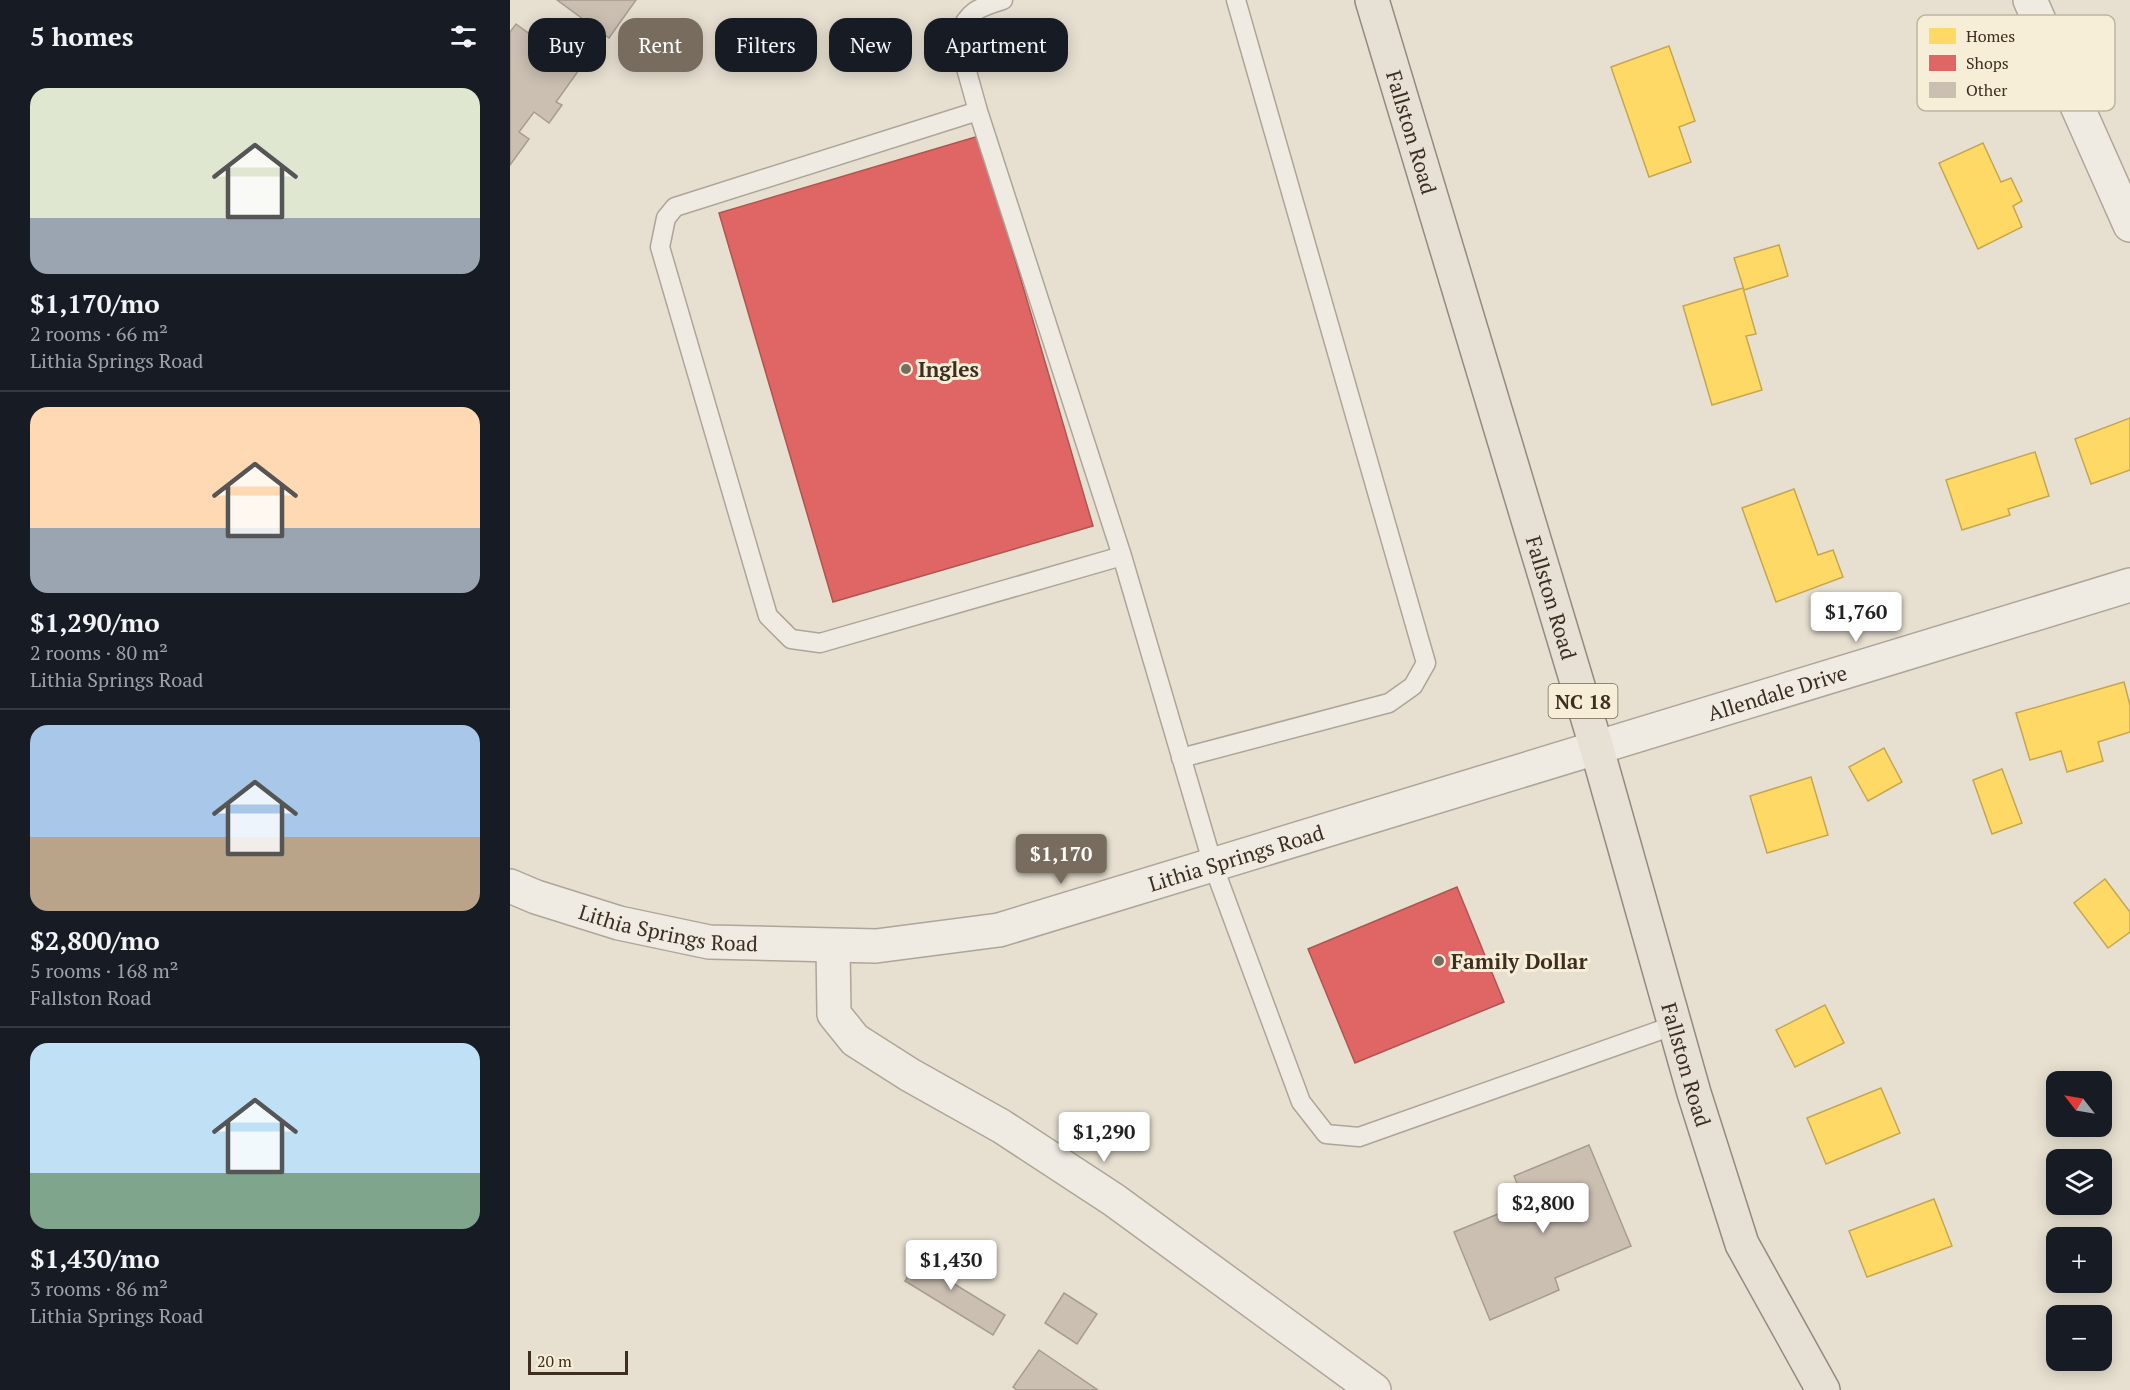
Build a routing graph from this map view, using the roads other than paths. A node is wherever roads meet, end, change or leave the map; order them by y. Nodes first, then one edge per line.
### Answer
1 (1003, 0) edge
2 (1236, 0) edge
3 (1372, 0) edge
4 (2030, 0) edge
5 (2037, 15) edge
6 (978, 111) junction
7 (2079, 111) edge
8 (2130, 225) edge
9 (1122, 556) junction
10 (2130, 585) edge
11 (1597, 749) junction
12 (1181, 758) junction
13 (1213, 865) junction
14 (510, 886) edge
15 (833, 946) junction
16 (1675, 1025) junction
17 (1374, 1390) edge
18 (1822, 1390) edge

1 - 6 lane
2 - 12 lane
3 - 11 main road, Fallston Road / NC 18
4 - 5 street
6 - 9 lane
6 - 9 lane
7 - 8 street
9 - 12 lane
10 - 11 street, Allendale Drive
11 - 13 street, Lithia Springs Road
11 - 16 main road, Fallston Road / NC 18
12 - 13 lane
13 - 15 street, Lithia Springs Road
13 - 16 lane
14 - 15 street, Lithia Springs Road
15 - 17 street
16 - 18 main road, Fallston Road / NC 18

